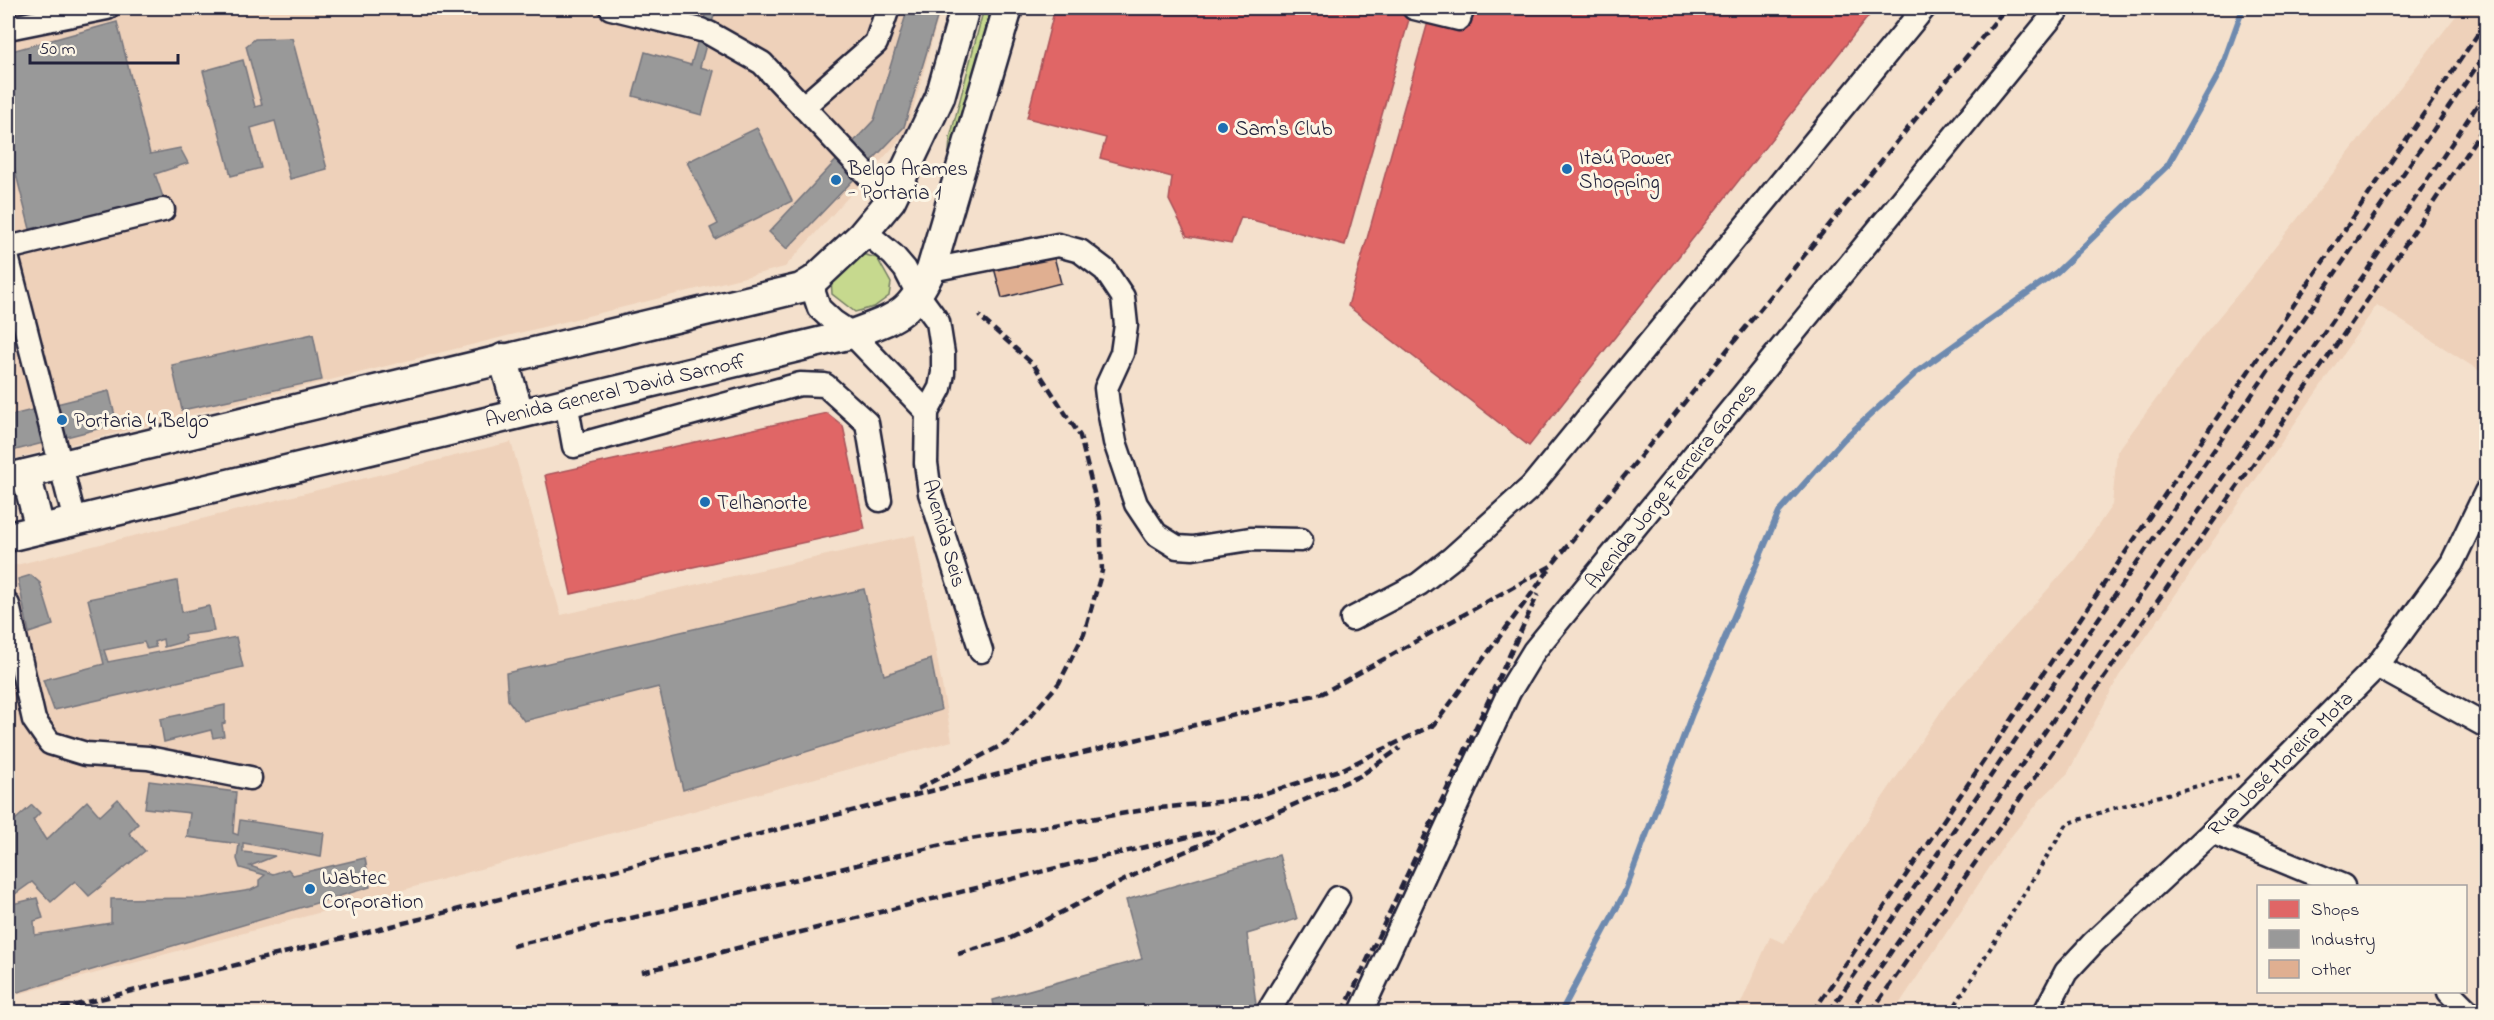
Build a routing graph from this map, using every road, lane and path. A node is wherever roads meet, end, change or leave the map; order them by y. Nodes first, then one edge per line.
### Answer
1 (107, 8) edge
2 (611, 8) edge
3 (888, 8) edge
4 (965, 8) edge
5 (1008, 8) edge
6 (1414, 8) edge
7 (1463, 8) edge
8 (1924, 8) edge
9 (2059, 8) edge
10 (8, 28) edge
11 (803, 107) junction
12 (891, 200) junction
13 (163, 210) dead end
14 (861, 236) junction
15 (8, 248) edge
16 (8, 260) edge
17 (932, 270) junction
18 (814, 280) junction
19 (919, 296) junction
20 (852, 334) junction
21 (503, 358) junction
22 (566, 402) junction
23 (927, 412) junction
24 (519, 413) junction
25 (61, 465) junction
26 (17, 476) edge
27 (2487, 492) edge
28 (880, 500) dead end
29 (75, 520) junction
30 (40, 529) junction
31 (8, 537) edge
32 (1301, 540) dead end
33 (8, 605) edge
34 (1352, 619) dead end
35 (981, 651) dead end
36 (2377, 666) junction
37 (2487, 726) edge
38 (2278, 765) junction
39 (250, 778) dead end
40 (2212, 832) junction
41 (2341, 885) edge
42 (1338, 898) dead end
43 (2450, 993) edge
44 (1268, 1012) edge
45 (1361, 1012) edge
46 (1951, 1012) edge
47 (2045, 1012) edge
48 (2469, 1012) edge

1 - 10 street
2 - 11 street
3 - 11 street
4 - 12 main road
5 - 17 main road, Avenida General David Sarnoff
6 - 7 street
8 - 34 street
9 - 45 street, Avenida Jorge Ferreira Gomes
11 - 12 street
12 - 14 main road
13 - 15 street
14 - 18 main road
14 - 19 street, Avenida Seis
16 - 25 street
17 - 19 main road, Avenida General David Sarnoff
17 - 32 street
18 - 20 street
18 - 21 main road
19 - 20 main road, Avenida General David Sarnoff
19 - 23 street, Avenida Seis
20 - 22 main road, Avenida General David Sarnoff
20 - 23 street
21 - 24 main road
21 - 25 main road
22 - 24 main road, Avenida General David Sarnoff
22 - 28 street
23 - 35 street, Avenida Seis
24 - 29 main road, Avenida General David Sarnoff
25 - 26 main road
25 - 29 street
26 - 30 main road
27 - 36 street, Rua José Moreira Mota
29 - 30 main road, Avenida General David Sarnoff
30 - 31 main road, Avenida General David Sarnoff
33 - 39 street
36 - 37 street
36 - 38 street, Rua José Moreira Mota
38 - 40 street, Rua José Moreira Mota
38 - 46 path
40 - 41 street
40 - 47 street, Rua José Moreira Mota
42 - 44 street
43 - 48 street

